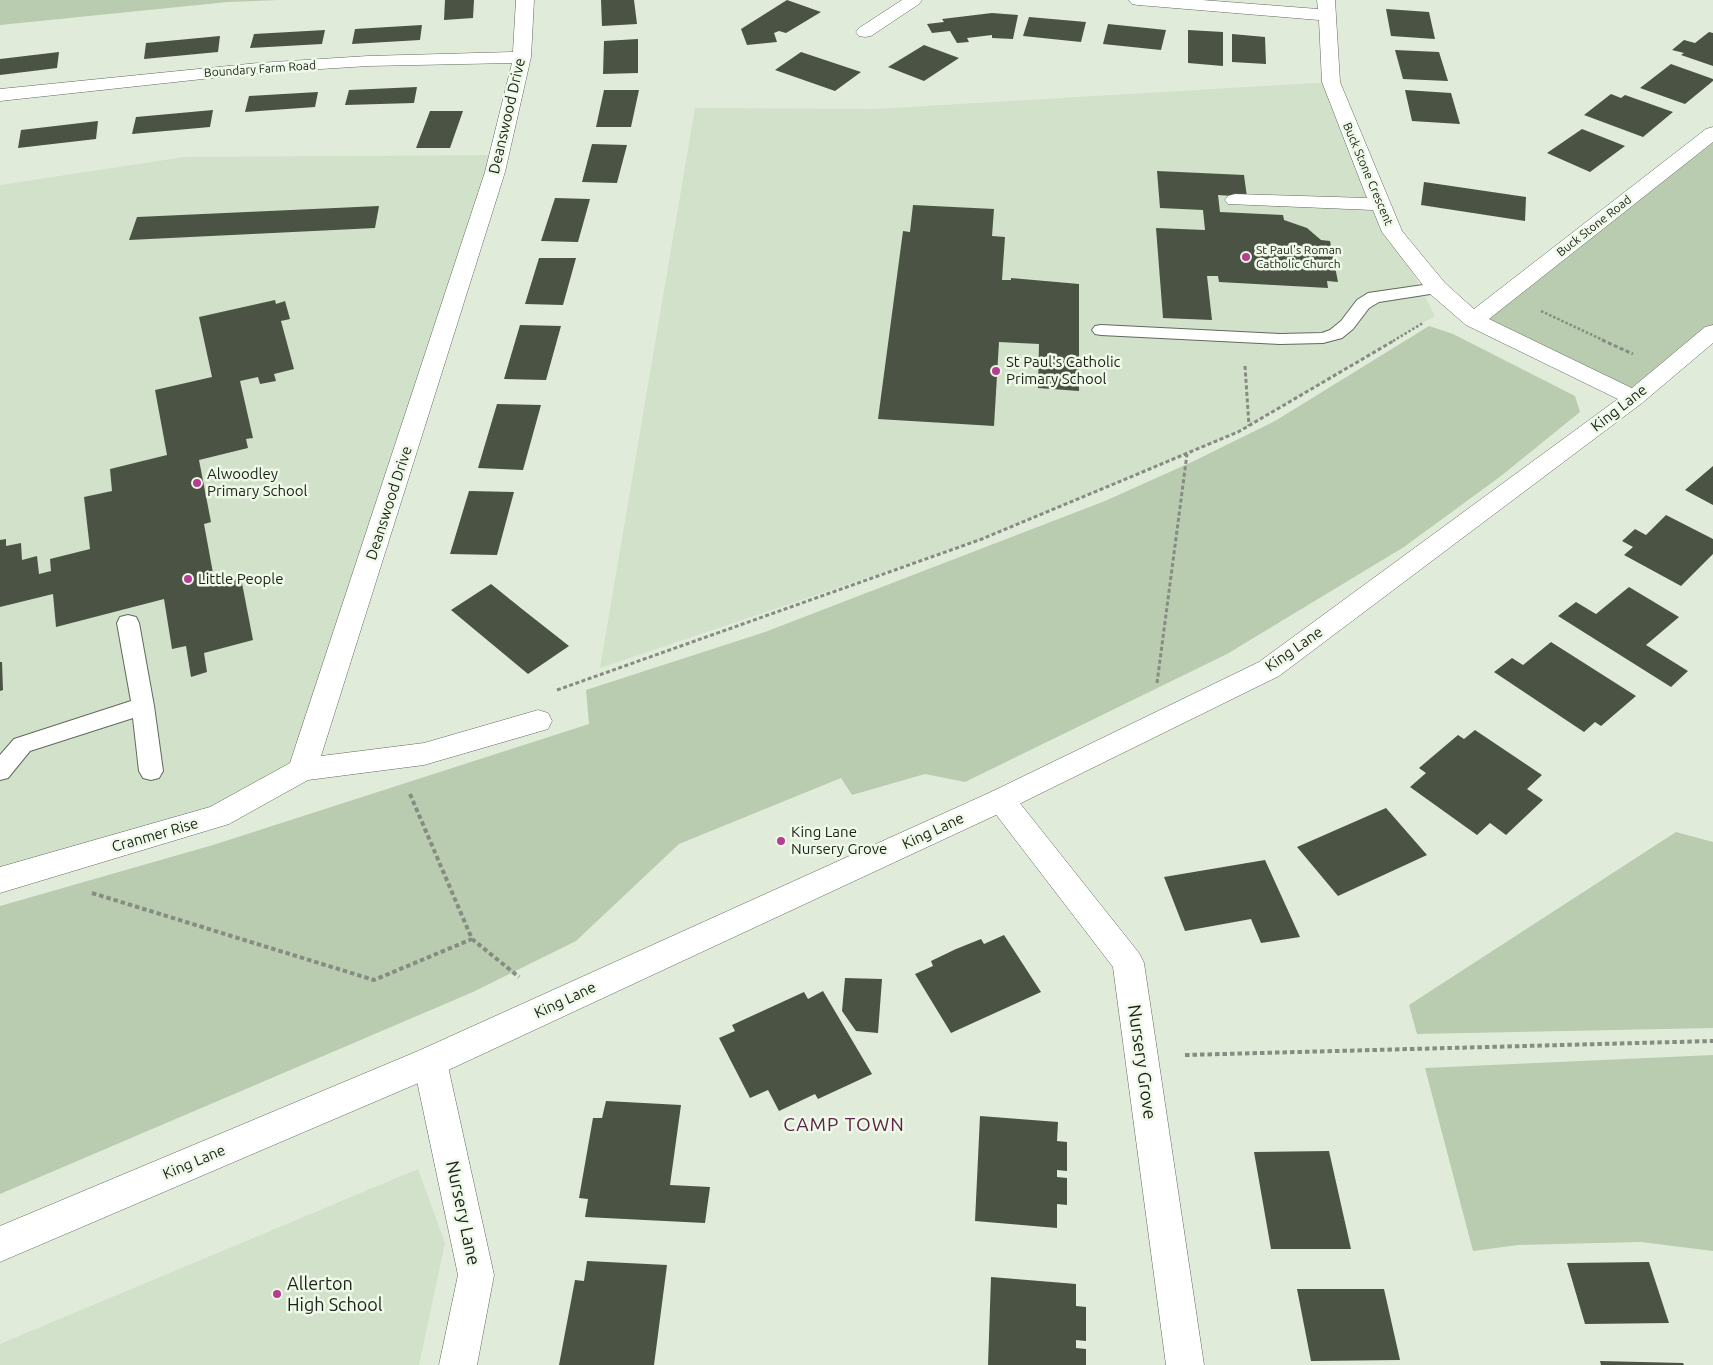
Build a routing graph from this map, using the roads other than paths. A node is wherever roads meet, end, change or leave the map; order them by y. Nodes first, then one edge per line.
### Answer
1 (525, 0) edge
2 (913, 0) edge
3 (1138, 0) edge
4 (1326, 8) edge
5 (866, 32) dead end
6 (522, 57) junction
7 (0, 95) edge
8 (1713, 133) edge
9 (1235, 200) dead end
10 (1380, 204) junction
11 (1437, 288) junction
12 (1474, 320) junction
13 (1101, 330) dead end
14 (1713, 332) edge
15 (1634, 398) junction
16 (128, 624) dead end
17 (143, 706) junction
18 (538, 721) road end
19 (11, 746) edge
20 (302, 770) junction
21 (0, 771) edge
22 (151, 771) dead end
23 (1002, 800) junction
24 (0, 880) edge
25 (430, 1062) junction
26 (0, 1244) edge
27 (458, 1365) edge
28 (1186, 1365) edge

1 - 6 street, Deanswood Drive
2 - 5 street
3 - 4 street
4 - 10 street, Buck Stone Crescent
6 - 7 street, Boundary Farm Road
6 - 20 street, Deanswood Drive
8 - 12 street, Buck Stone Road
9 - 10 street
10 - 11 street, Buck Stone Crescent
11 - 12 street, Buck Stone Crescent
11 - 13 lane
12 - 15 street, Buck Stone Crescent
14 - 15 street, King Lane
15 - 23 street, King Lane
16 - 17 lane
17 - 19 lane
17 - 22 lane
18 - 20 street
19 - 21 lane
20 - 24 street, Cranmer Rise
23 - 25 street, King Lane
23 - 28 street, Nursery Grove
25 - 26 street, King Lane
25 - 27 street, Nursery Lane

